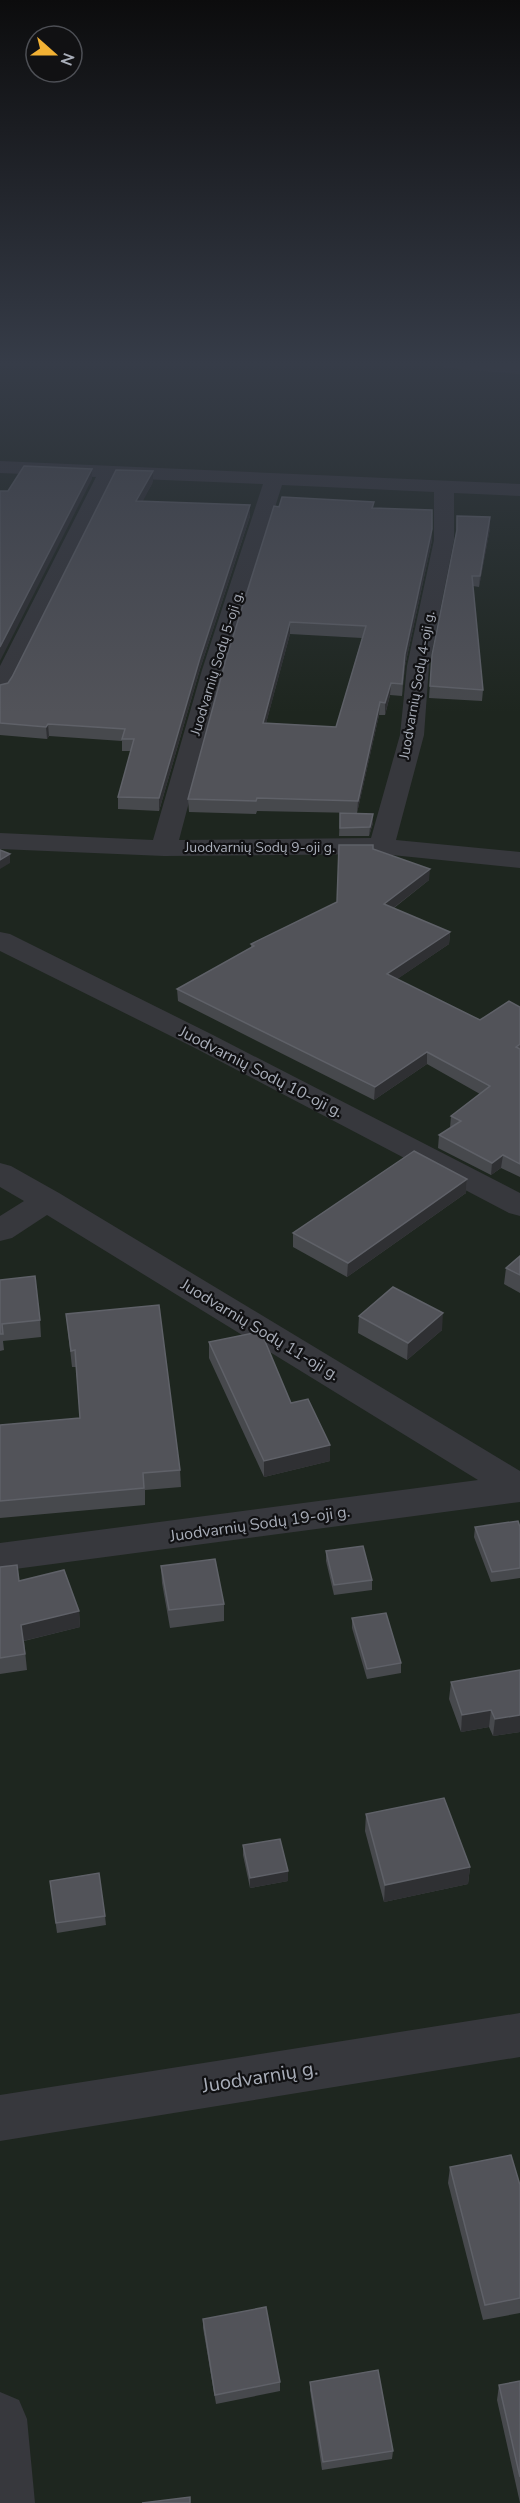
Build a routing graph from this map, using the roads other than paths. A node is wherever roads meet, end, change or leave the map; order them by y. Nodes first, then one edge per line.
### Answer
1 (274, 479) edge
2 (104, 480) edge
3 (291, 480) edge
4 (444, 487) junction
5 (520, 490) edge
6 (0, 688) edge
7 (0, 841) edge
8 (382, 846) junction
9 (164, 848) junction
10 (520, 860) edge
11 (0, 940) edge
12 (0, 1173) edge
13 (48, 1200) junction
14 (520, 1206) edge
15 (0, 1232) edge
16 (520, 1488) edge
17 (0, 1557) edge
18 (520, 2035) edge
19 (0, 2118) edge
20 (0, 2419) edge
21 (7, 2503) edge

1 - 9 street, Juodvarnių Sodų 5-oji g.
2 - 6 street
3 - 4 street
4 - 5 street
4 - 8 street, Juodvarnių Sodų 4-oji g.
7 - 9 street, Juodvarnių Sodų 9-oji g.
8 - 9 street, Juodvarnių Sodų 9-oji g.
8 - 10 street, Juodvarnių Sodų 9-oji g.
11 - 14 street, Juodvarnių Sodų 10-oji g.
12 - 13 street, Juodvarnių Sodų 11-oji g.
13 - 15 street
13 - 16 street, Juodvarnių Sodų 11-oji g.
16 - 17 street, Juodvarnių Sodų 19-oji g.
18 - 19 street, Juodvarnių g.
20 - 21 street

